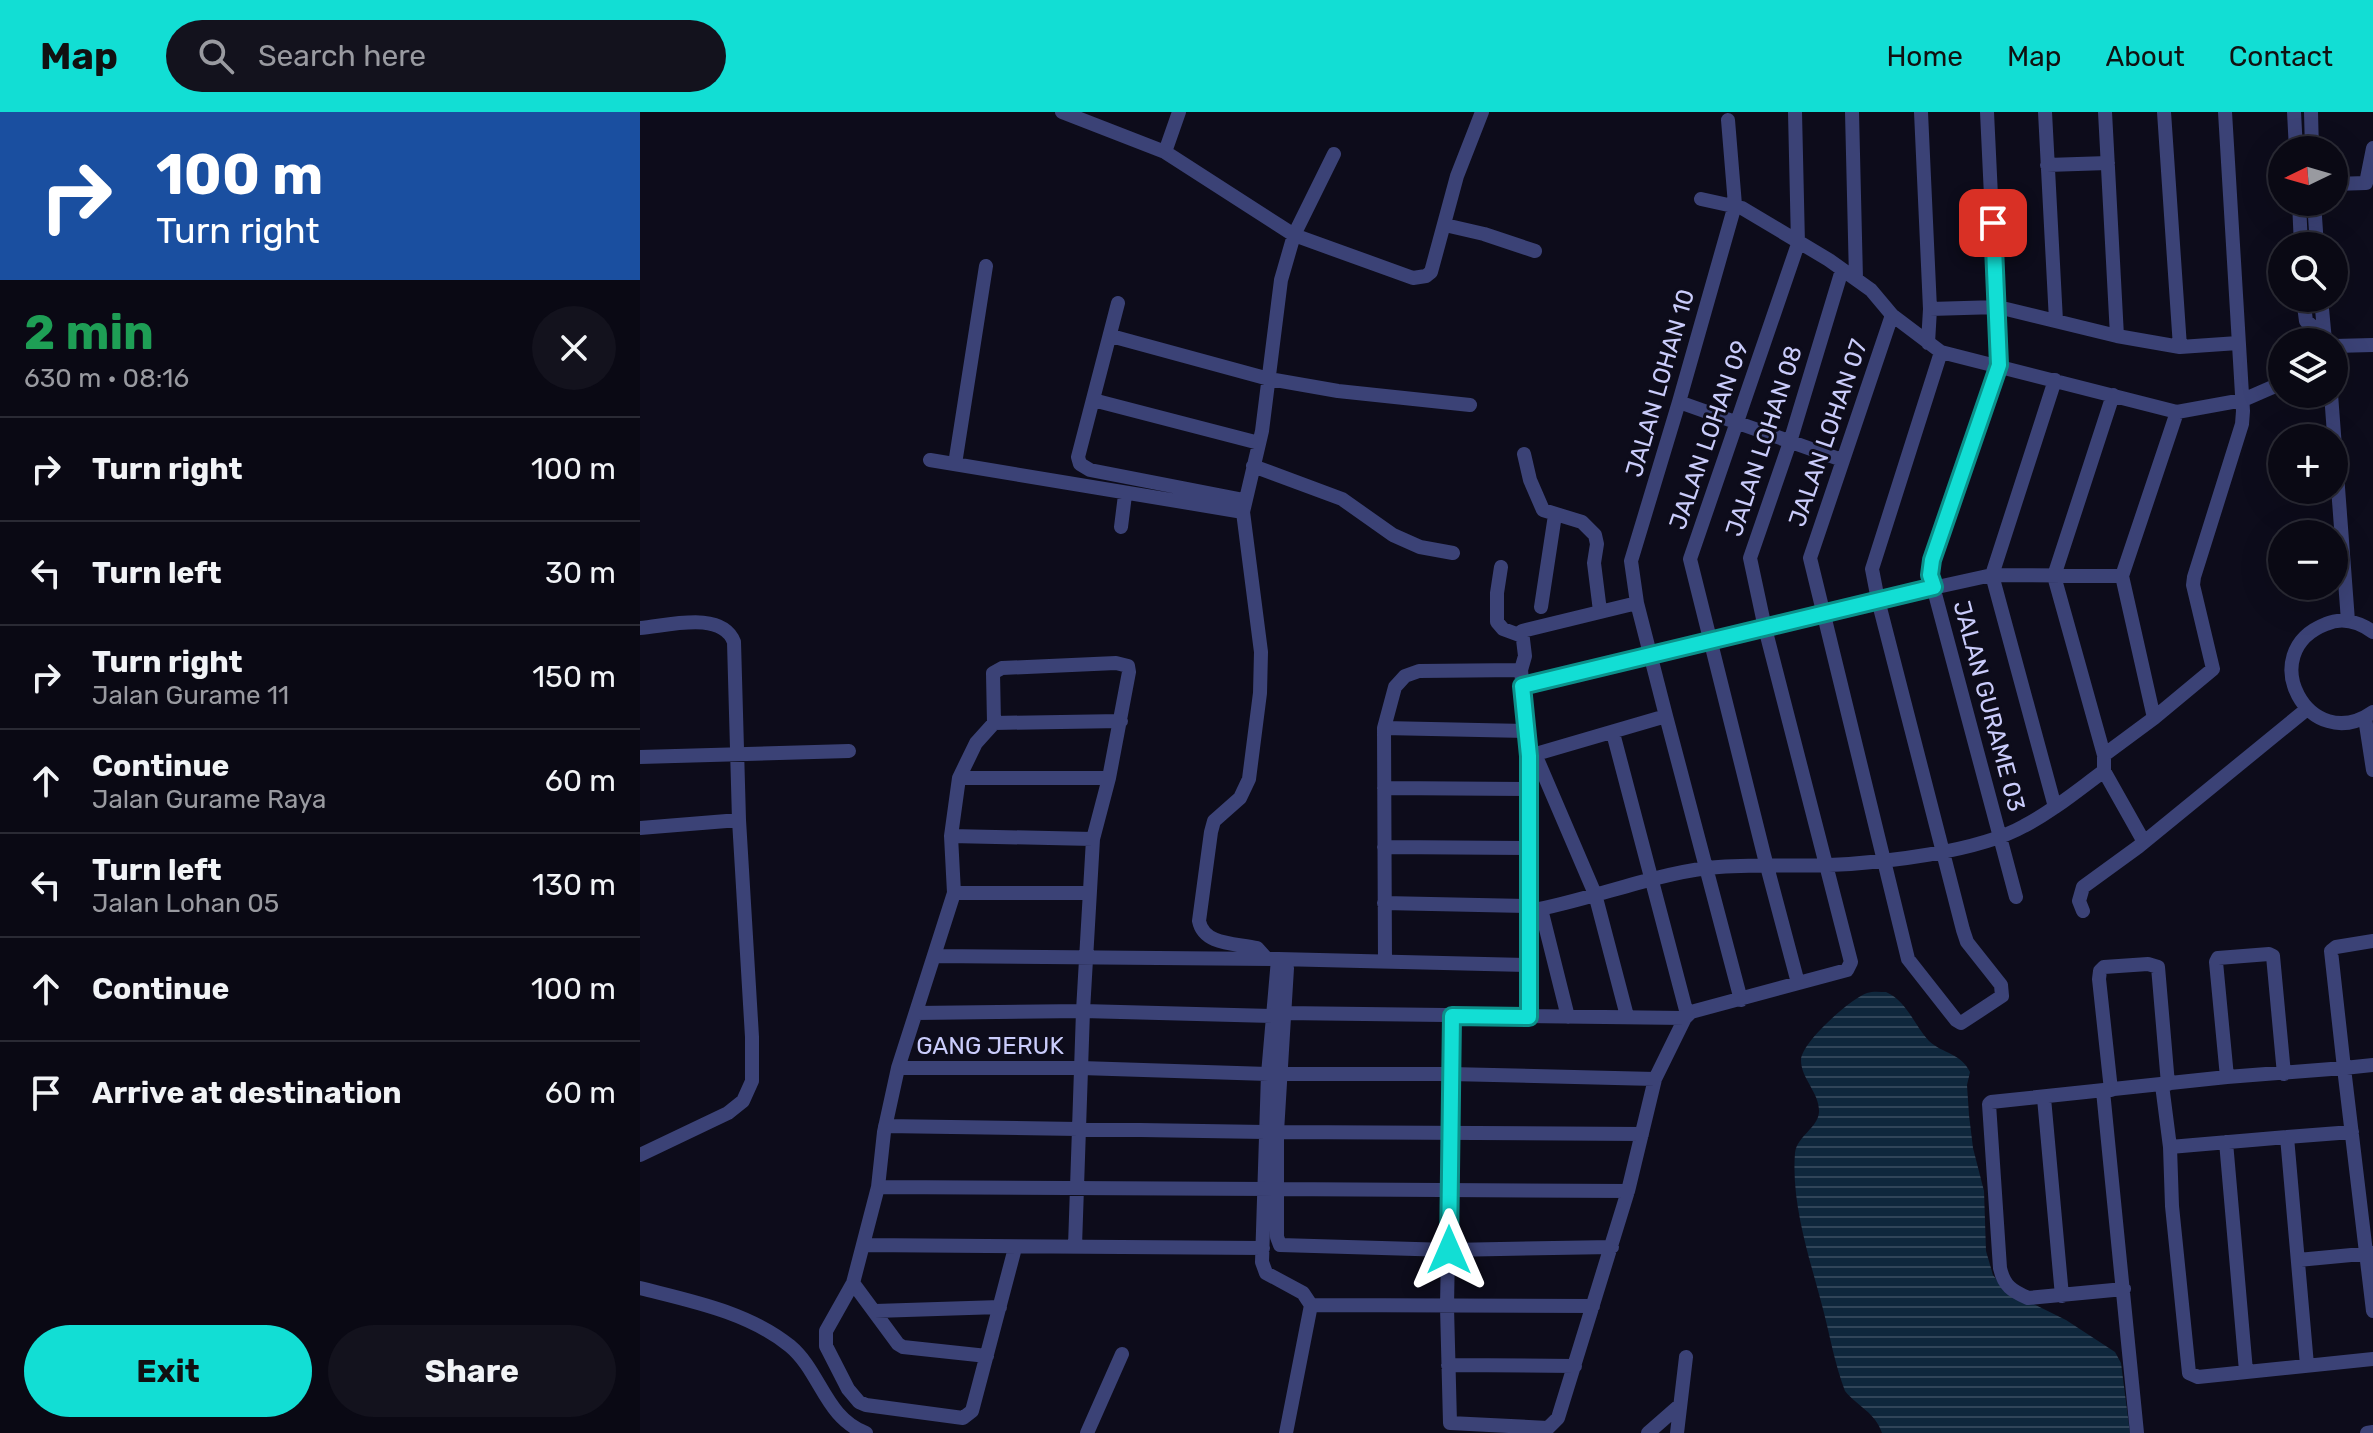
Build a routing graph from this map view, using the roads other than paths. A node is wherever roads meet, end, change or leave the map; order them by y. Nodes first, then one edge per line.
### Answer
1 (1062, 112) edge
2 (1179, 112) edge
3 (1482, 112) edge
4 (1795, 112) edge
5 (1852, 112) edge
6 (1921, 112) edge
7 (1987, 112) edge
8 (2045, 112) edge
9 (2105, 112) edge
10 (2164, 112) edge
11 (2225, 112) edge
12 (2294, 112) edge
13 (2311, 112) edge
14 (1728, 120) dead end
15 (2295, 136) edge
16 (2312, 136) edge
17 (2373, 148) edge
18 (1165, 152) junction
19 (1334, 154) dead end
20 (2108, 163) junction
21 (2047, 165) junction
22 (2348, 184) edge
23 (1701, 199) dead end
24 (1735, 205) junction
25 (1445, 225) junction
26 (1294, 235) junction
27 (1798, 244) junction
28 (1535, 251) dead end
29 (986, 266) dead end
30 (1842, 270) junction
31 (1856, 279) junction
32 (1118, 303) dead end
33 (1998, 307) junction
34 (1930, 309) junction
35 (1892, 315) junction
36 (2056, 321) junction
37 (1111, 336) junction
38 (2117, 336) junction
39 (1928, 343) junction
40 (2238, 343) junction
41 (2348, 343) edge
42 (2373, 345) edge
43 (2180, 347) junction
44 (1941, 352) junction
45 (1999, 365) junction
46 (1269, 379) junction
47 (2055, 380) junction
48 (2268, 389) edge
49 (2113, 395) junction
50 (1093, 400) junction
51 (2243, 400) junction
52 (1679, 402) junction
53 (1470, 405) dead end
54 (2332, 408) edge
55 (2177, 412) junction
56 (1736, 424) junction
57 (1790, 442) junction
58 (1259, 443) junction
59 (1524, 454) dead end
60 (930, 460) dead end
61 (1842, 460) junction
62 (955, 464) junction
63 (1253, 466) junction
64 (1125, 495) junction
65 (1244, 506) junction
66 (1555, 515) junction
67 (1121, 527) dead end
68 (1453, 553) dead end
69 (1501, 567) dead end
70 (1992, 575) junction
71 (2054, 576) junction
72 (2122, 576) junction
73 (1934, 587) junction
74 (1878, 600) junction
75 (1637, 603) junction
76 (1541, 607) dead end
77 (1600, 611) junction
78 (1822, 614) junction
79 (2348, 621) junction
80 (640, 628) edge
81 (1765, 628) junction
82 (2373, 632) edge
83 (1522, 633) junction
84 (1711, 642) junction
85 (1651, 657) junction
86 (1521, 670) junction
87 (1522, 686) junction
88 (2307, 709) junction
89 (2369, 715) edge
90 (1666, 716) junction
91 (2154, 718) junction
92 (1121, 721) junction
93 (994, 723) junction
94 (1384, 728) junction
95 (1528, 731) junction
96 (1613, 733) junction
97 (849, 751) dead end
98 (737, 753) junction
99 (1532, 755) junction
100 (2104, 755) junction
101 (640, 757) edge
102 (2372, 762) edge
103 (2373, 770) edge
104 (2104, 771) junction
105 (959, 778) junction
106 (1109, 778) junction
107 (1384, 788) junction
108 (1529, 789) junction
109 (2055, 807) junction
110 (739, 820) junction
111 (640, 828) edge
112 (951, 836) junction
113 (2002, 837) junction
114 (1093, 839) junction
115 (2144, 842) junction
116 (1384, 847) junction
117 (1530, 848) junction
118 (1944, 851) junction
119 (1886, 861) junction
120 (1766, 864) junction
121 (1828, 865) junction
122 (1706, 868) junction
123 (1652, 880) junction
124 (954, 893) junction
125 (1089, 893) junction
126 (1595, 894) junction
127 (2016, 897) dead end
128 (1384, 903) junction
129 (1534, 908) junction
130 (2083, 911) dead end
131 (2373, 941) edge
132 (1086, 955) junction
133 (934, 956) junction
134 (1277, 959) junction
135 (1385, 960) junction
136 (1530, 965) junction
137 (1798, 983) junction
138 (1741, 1000) junction
139 (1083, 1011) junction
140 (916, 1013) junction
141 (1278, 1014) junction
142 (1452, 1016) junction
143 (1627, 1016) junction
144 (1686, 1016) junction
145 (1529, 1017) junction
146 (1568, 1017) junction
147 (2373, 1065) edge
148 (898, 1068) junction
149 (1081, 1068) junction
150 (2344, 1068) junction
151 (1274, 1074) junction
152 (1450, 1074) junction
153 (2284, 1074) junction
154 (2227, 1077) junction
155 (1655, 1079) junction
156 (2165, 1085) junction
157 (2107, 1091) junction
158 (2044, 1098) junction
159 (885, 1126) junction
160 (1079, 1127) junction
161 (1271, 1132) junction
162 (2352, 1132) junction
163 (1450, 1134) junction
164 (1642, 1134) junction
165 (2287, 1137) junction
166 (2226, 1142) junction
167 (2170, 1147) junction
168 (640, 1155) edge
169 (878, 1187) junction
170 (1077, 1188) junction
171 (1270, 1188) junction
172 (1449, 1191) junction
173 (1628, 1191) junction
174 (863, 1245) junction
175 (1075, 1246) junction
176 (1612, 1247) junction
177 (1015, 1248) junction
178 (1263, 1248) junction
179 (1449, 1250) junction
180 (2370, 1253) edge
181 (2298, 1260) junction
182 (853, 1283) junction
183 (640, 1288) edge
184 (2124, 1289) junction
185 (2062, 1296) junction
186 (1311, 1305) junction
187 (1593, 1306) junction
188 (1000, 1307) junction
189 (1447, 1307) junction
190 (875, 1311) junction
191 (2373, 1311) edge
192 (1122, 1354) dead end
193 (987, 1356) junction
194 (1686, 1357) dead end
195 (2373, 1359) edge
196 (1448, 1365) junction
197 (2307, 1365) junction
198 (1575, 1366) junction
199 (2246, 1371) junction
200 (816, 1378) junction
201 (848, 1389) junction
202 (1680, 1405) junction
203 (1449, 1428) edge
204 (866, 1433) edge
205 (1087, 1433) edge
206 (1286, 1433) edge
207 (1648, 1433) edge
208 (1677, 1433) edge
209 (2137, 1433) edge

1 - 18 street
2 - 18 street
3 - 25 street
4 - 27 street
5 - 31 street
6 - 34 street
7 - 33 street, JALAN GURAME 03
8 - 21 street
9 - 20 street
10 - 43 street
11 - 40 street
12 - 15 street
13 - 16 street
14 - 24 street, JALAN LOHAN 10
17 - 22 street
18 - 26 street
19 - 26 street
20 - 21 street
20 - 38 street
21 - 36 street
23 - 24 street
24 - 27 street
24 - 52 street, JALAN LOHAN 10
25 - 26 street
25 - 28 street
26 - 46 street
27 - 30 street
27 - 56 street, JALAN LOHAN 09
29 - 62 street
30 - 31 street
30 - 57 street, JALAN LOHAN 08
31 - 35 street
32 - 37 street
33 - 34 street
33 - 36 street
33 - 45 street, JALAN GURAME 03
34 - 39 street
35 - 39 street
35 - 61 street, JALAN LOHAN 07
36 - 38 street
37 - 46 street
37 - 50 street
38 - 43 street
39 - 44 street
40 - 43 street
40 - 51 street
41 - 42 street
44 - 45 street
44 - 74 street
45 - 47 street
45 - 73 street, JALAN GURAME 03
46 - 53 street
46 - 58 street
47 - 49 street
47 - 70 street
48 - 51 street
49 - 55 street
49 - 71 street
50 - 58 street
50 - 65 street
51 - 55 street
51 - 91 street
52 - 56 street
52 - 75 street, JALAN LOHAN 10
54 - 79 street
55 - 72 street
56 - 57 street
56 - 84 street, JALAN LOHAN 09
57 - 61 street
57 - 81 street, JALAN LOHAN 08
58 - 63 street
59 - 66 street
60 - 62 street
61 - 78 street, JALAN LOHAN 07
62 - 64 street
63 - 65 street
63 - 68 street
64 - 65 street
64 - 67 street
65 - 134 street
66 - 76 street
66 - 77 street
69 - 83 street
70 - 71 street
70 - 73 street
70 - 109 street
71 - 72 street
71 - 100 street
72 - 91 street
73 - 74 street
73 - 113 street, JALAN GURAME 03
74 - 78 street
74 - 118 street
75 - 77 street
75 - 85 street, JALAN LOHAN 10
77 - 83 street
78 - 81 street
78 - 119 street, JALAN LOHAN 07
79 - 82 street
79 - 88 street
80 - 98 street
81 - 84 street
81 - 121 street, JALAN LOHAN 08
83 - 86 street
84 - 85 street
84 - 120 street, JALAN LOHAN 09
85 - 87 street
85 - 90 street, JALAN LOHAN 10
86 - 87 street
86 - 94 street
87 - 95 street
88 - 89 street
88 - 115 street
89 - 102 street
90 - 96 street
90 - 122 street, JALAN LOHAN 10
91 - 100 street
92 - 93 street
92 - 93 street
92 - 106 street
93 - 105 street
94 - 95 street
94 - 107 street
95 - 99 street
96 - 99 street
96 - 123 street
97 - 98 street
98 - 101 street
98 - 110 street
99 - 108 street
99 - 126 street
100 - 104 street
102 - 103 street
104 - 109 street
104 - 115 street
105 - 106 street
105 - 112 street
106 - 114 street
107 - 108 street
107 - 116 street
108 - 117 street
109 - 113 street
110 - 111 street
110 - 168 street
112 - 114 street
112 - 124 street
113 - 118 street
113 - 127 street, JALAN GURAME 03
114 - 125 street
115 - 130 street
116 - 117 street
116 - 128 street
117 - 129 street
118 - 119 street
118 - 119 street, JALAN LOHAN 07
119 - 121 street
120 - 121 street
120 - 122 street
120 - 137 street, JALAN LOHAN 09
121 - 137 street, JALAN LOHAN 08
122 - 123 street
122 - 138 street, JALAN LOHAN 10
123 - 126 street
123 - 144 street
124 - 125 street
124 - 133 street
125 - 132 street
126 - 129 street
126 - 143 street
128 - 129 street
128 - 135 street
129 - 136 street
129 - 146 street
131 - 150 street
132 - 133 street
132 - 134 street
132 - 139 street
133 - 140 street
134 - 135 street
134 - 141 street
135 - 136 street
136 - 145 street
137 - 138 street
138 - 144 street
139 - 140 street
139 - 141 street
139 - 149 street
140 - 148 street
141 - 142 street
141 - 151 street
142 - 145 street
142 - 152 street
143 - 144 street
143 - 146 street
144 - 155 street
145 - 146 street
147 - 150 street
148 - 149 street, GANG JERUK
148 - 159 street
149 - 151 street, GANG JERUK
149 - 160 street
150 - 153 street
150 - 162 street
151 - 152 street, GANG JERUK
151 - 161 street
152 - 155 street, GANG JERUK
152 - 163 street
153 - 154 street
153 - 154 street
154 - 156 street
155 - 164 street
156 - 157 street
156 - 157 street
156 - 167 street
157 - 158 street
157 - 184 street
158 - 185 street
158 - 185 street
159 - 160 street
159 - 169 street
160 - 161 street
160 - 170 street
161 - 163 street
161 - 171 street
162 - 165 street
162 - 180 street
163 - 164 street
163 - 172 street
164 - 173 street
165 - 166 street
165 - 181 street
166 - 167 street
166 - 199 street
167 - 199 street
169 - 170 street
169 - 174 street
170 - 171 street
170 - 175 street
171 - 172 street
171 - 178 street
171 - 179 street
172 - 173 street
172 - 179 street
173 - 176 street
174 - 177 street
174 - 182 street
175 - 177 street
175 - 178 street
176 - 179 street
176 - 187 street
177 - 188 street
178 - 186 street
179 - 189 street
180 - 181 street
180 - 191 street
181 - 197 street
182 - 190 street
182 - 201 street
183 - 200 street
184 - 185 street
184 - 209 street
186 - 189 street
186 - 206 street
187 - 189 street
187 - 198 street
188 - 190 street
188 - 193 street
189 - 196 street
190 - 193 street
192 - 205 street
193 - 201 street
194 - 202 street
195 - 197 street
196 - 198 street
196 - 203 street
197 - 199 street
198 - 203 street
200 - 201 street
200 - 204 street
202 - 207 street
202 - 208 street

